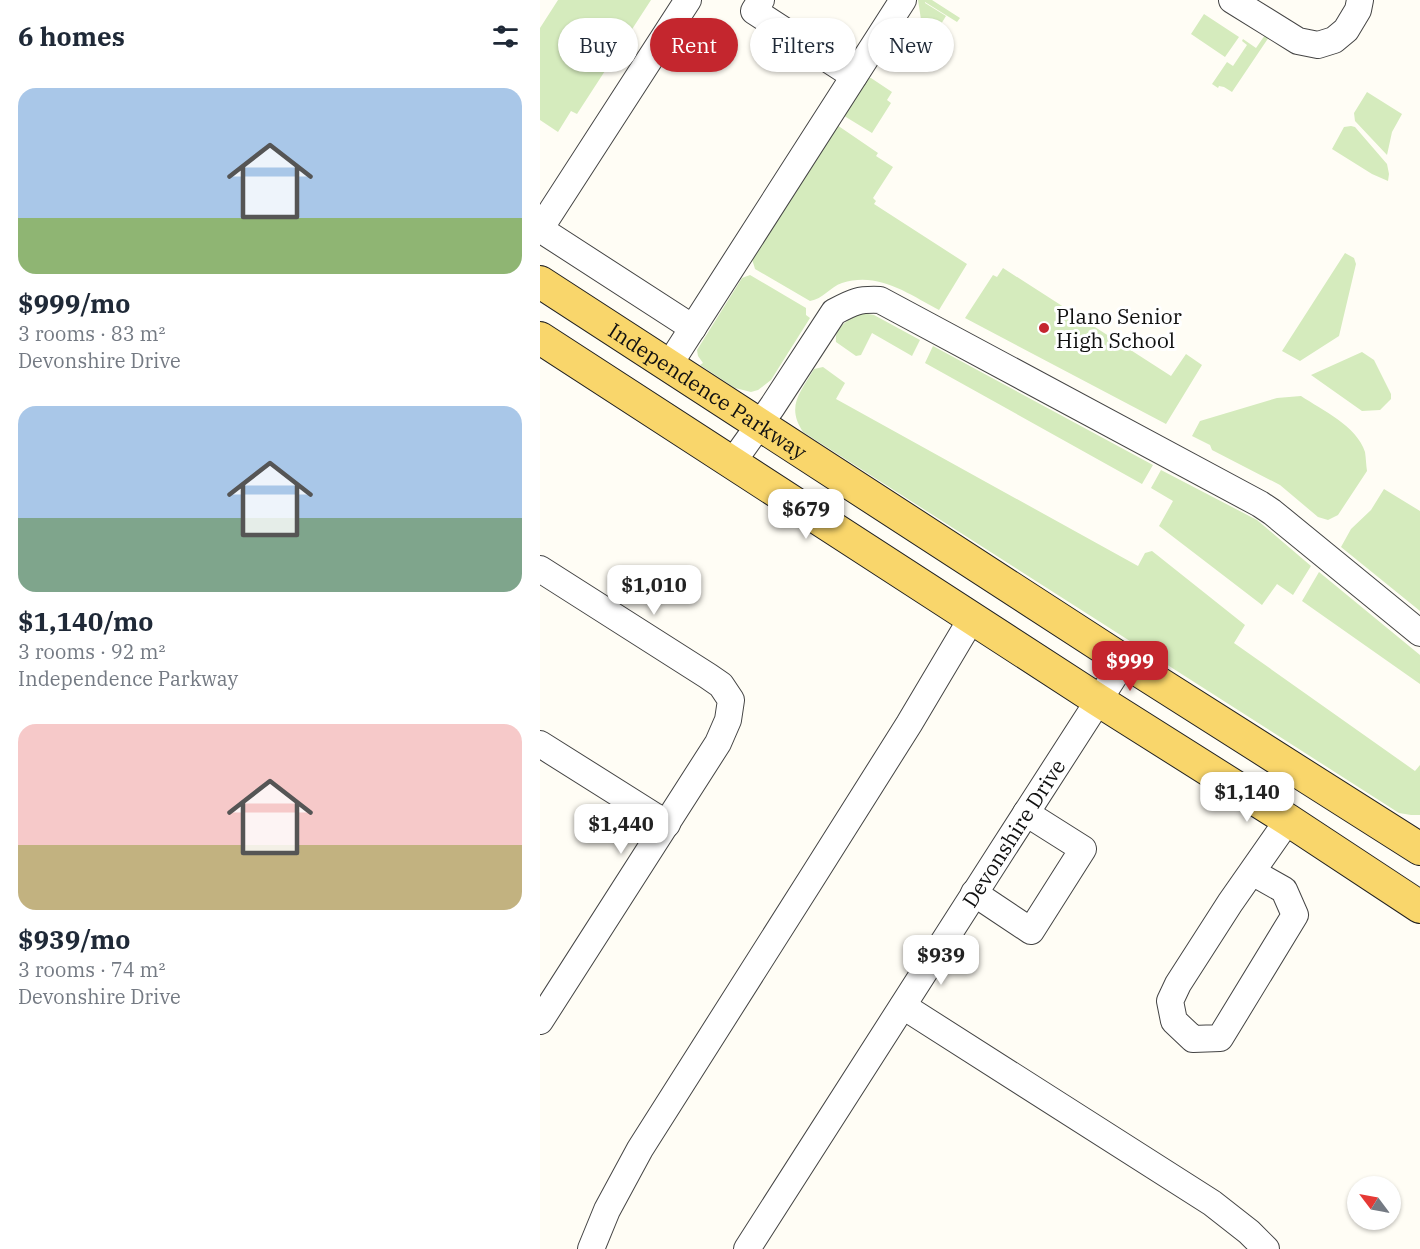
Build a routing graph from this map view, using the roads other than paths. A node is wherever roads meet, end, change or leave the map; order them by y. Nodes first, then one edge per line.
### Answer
1 (688, 0) edge
2 (903, 0) edge
3 (1232, 0) edge
4 (1360, 0) edge
5 (757, 5) edge
6 (854, 76) junction
7 (540, 282) edge
8 (693, 328) junction
9 (540, 338) edge
10 (669, 365) junction
11 (760, 424) junction
12 (732, 463) junction
13 (540, 569) edge
14 (972, 618) junction
15 (1420, 633) edge
16 (1124, 660) junction
17 (1098, 700) junction
18 (540, 744) edge
19 (1026, 813) junction
20 (1288, 820) junction
21 (667, 824) junction
22 (1420, 849) edge
23 (1420, 859) edge
24 (1252, 872) junction
25 (974, 893) junction
26 (1409, 900) edge
27 (903, 1006) junction
28 (540, 1021) edge
29 (751, 1248) edge
30 (591, 1249) edge
31 (1266, 1249) edge

1 - 8 street
2 - 6 street
3 - 4 street
5 - 6 street
6 - 8 street
7 - 10 main road, Independence Parkway
8 - 10 street
9 - 12 main road
10 - 11 main road, Independence Parkway
11 - 12 street
11 - 15 street
11 - 16 main road, Independence Parkway
12 - 14 main road
13 - 21 street
14 - 17 main road
14 - 30 street
16 - 17 street, Devonshire Drive
16 - 22 main road, Independence Parkway
17 - 19 street, Devonshire Drive
17 - 20 main road
18 - 21 street
19 - 25 street, Devonshire Drive
19 - 25 street
20 - 24 street
20 - 26 main road
21 - 28 street
23 - 26 main road
24 - 24 street
25 - 27 street, Devonshire Drive
27 - 29 street, Devonshire Drive
27 - 31 street

